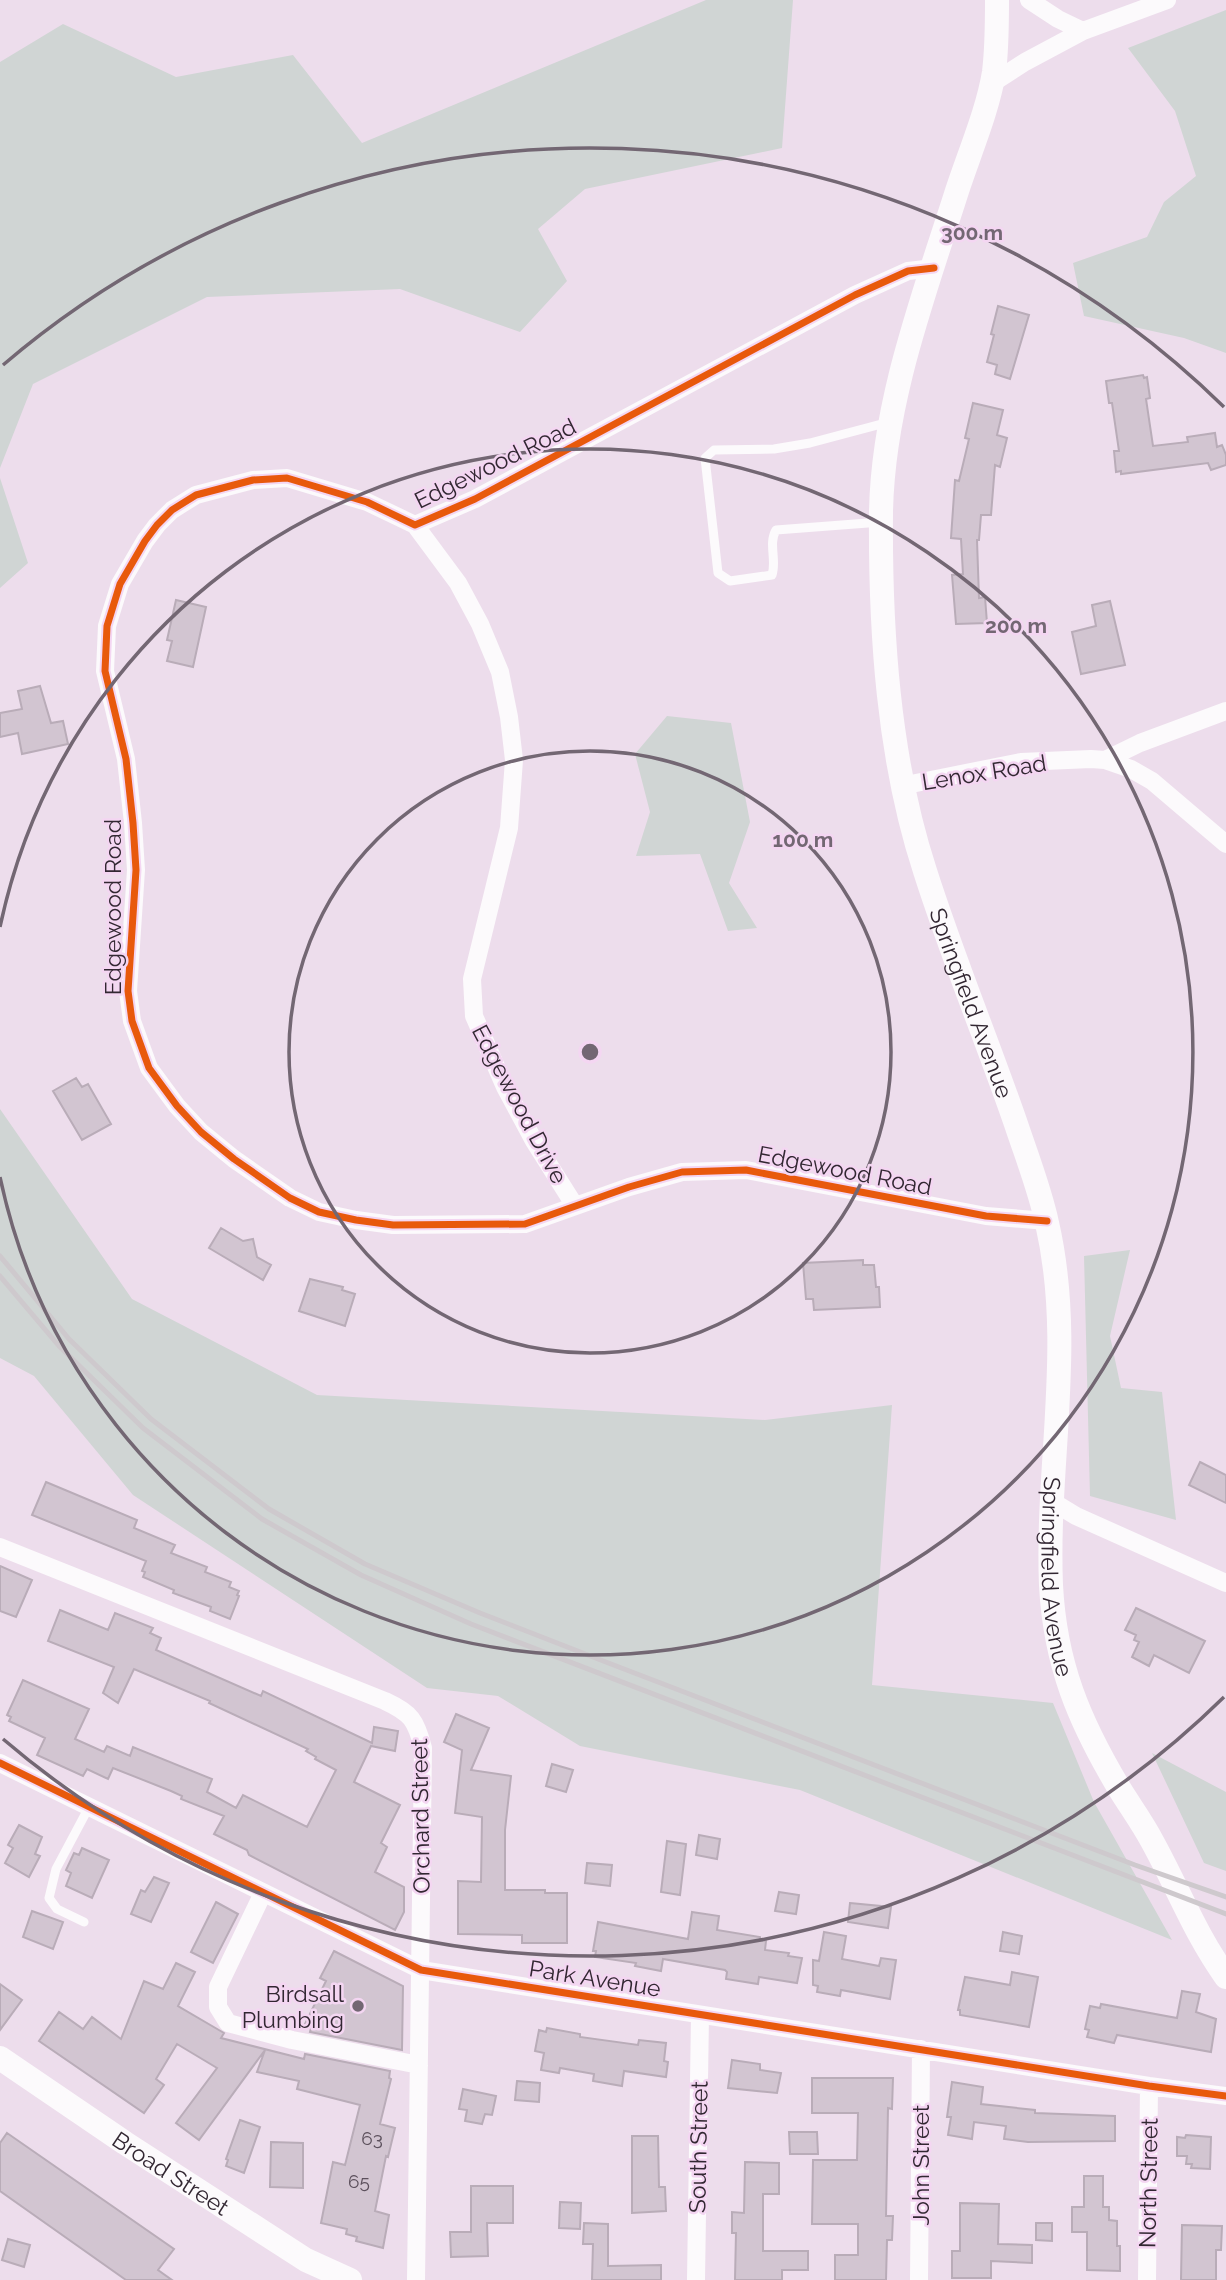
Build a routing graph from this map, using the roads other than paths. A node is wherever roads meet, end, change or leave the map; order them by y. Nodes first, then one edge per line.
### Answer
1 (997, 0) edge
2 (1029, 0) edge
3 (1167, 0) edge
4 (1083, 31) junction
5 (991, 84) junction
6 (934, 268) junction
7 (890, 421) junction
8 (882, 522) junction
9 (415, 525) junction
10 (1226, 711) edge
11 (1105, 760) junction
12 (901, 786) junction
13 (1226, 844) edge
14 (575, 1206) junction
15 (1047, 1222) junction
16 (1053, 1502) junction
17 (0, 1547) edge
18 (1226, 1583) edge
19 (0, 1763) edge
20 (89, 1807) junction
21 (263, 1893) junction
22 (84, 1922) dead end
23 (421, 1970) junction
24 (1226, 1977) edge
25 (700, 2015) junction
26 (921, 2049) junction
27 (0, 2058) edge
28 (419, 2065) junction
29 (1149, 2086) junction
30 (1226, 2096) edge
31 (350, 2280) edge
32 (416, 2280) edge
33 (696, 2280) edge
34 (919, 2280) edge
35 (1147, 2280) edge

1 - 5 main road, Springfield Avenue
2 - 4 street
3 - 4 street
4 - 5 street
5 - 6 main road, Springfield Avenue
6 - 7 main road, Springfield Avenue
6 - 9 street, Edgewood Road
7 - 8 main road, Springfield Avenue
7 - 8 lane
8 - 12 main road, Springfield Avenue
9 - 14 street, Edgewood Drive
9 - 14 street, Edgewood Road
10 - 11 street, Lenox Road
11 - 12 street, Lenox Road
11 - 13 street
12 - 15 main road, Springfield Avenue
14 - 15 street, Edgewood Road
15 - 16 main road, Springfield Avenue
16 - 18 street
16 - 24 main road, Springfield Avenue
17 - 23 street, Orchard Street
19 - 20 street, Park Avenue
20 - 21 street, Park Avenue
20 - 22 lane
21 - 23 street, Park Avenue
21 - 28 street
23 - 25 street, Park Avenue
23 - 28 street, Orchard Street
25 - 26 street, Park Avenue
25 - 33 street, South Street
26 - 29 street, Park Avenue
26 - 34 street, John Street
27 - 31 main road, Broad Street
28 - 32 street, Orchard Street
29 - 30 street, Park Avenue
29 - 35 street, North Street

